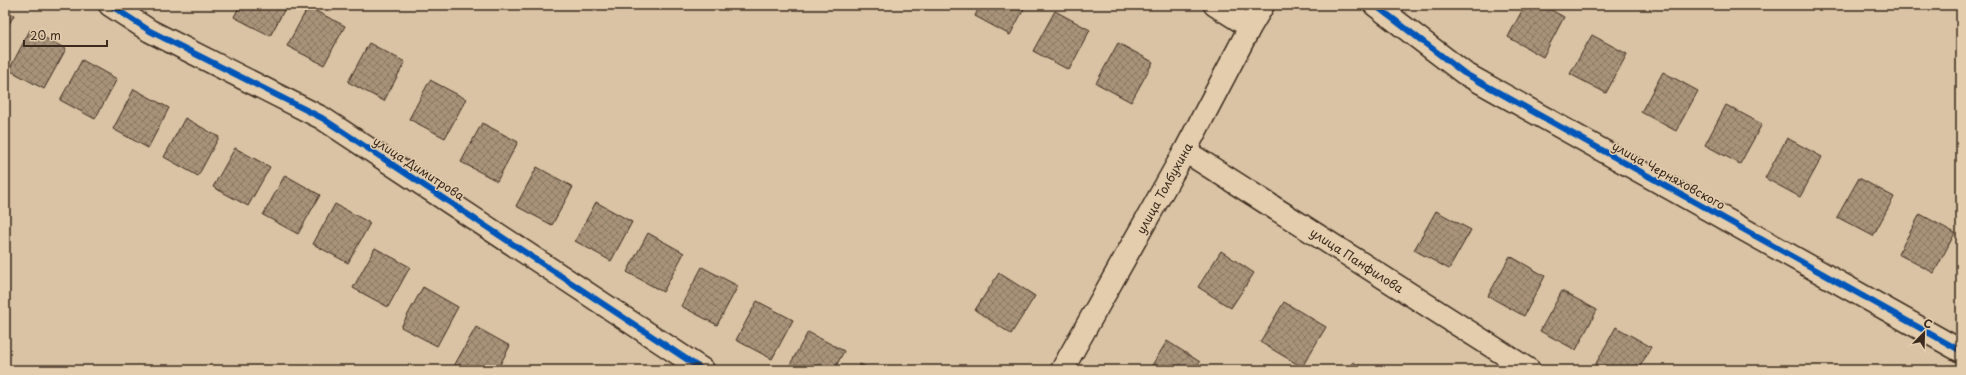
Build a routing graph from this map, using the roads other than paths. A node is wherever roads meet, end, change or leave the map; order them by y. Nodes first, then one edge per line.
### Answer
1 (110, 5) edge
2 (1215, 5) edge
3 (1263, 5) edge
4 (1375, 5) edge
5 (1250, 27) junction
6 (1185, 151) junction
7 (1961, 351) edge
8 (703, 370) edge
9 (1062, 370) edge
10 (1529, 370) edge

1 - 8 street, улица Димитрова
2 - 5 street
3 - 5 street, улица Толбухина
4 - 7 street, улица Черняховского
5 - 6 street, улица Толбухина
6 - 9 street, улица Толбухина
6 - 10 street, улица Панфилова

